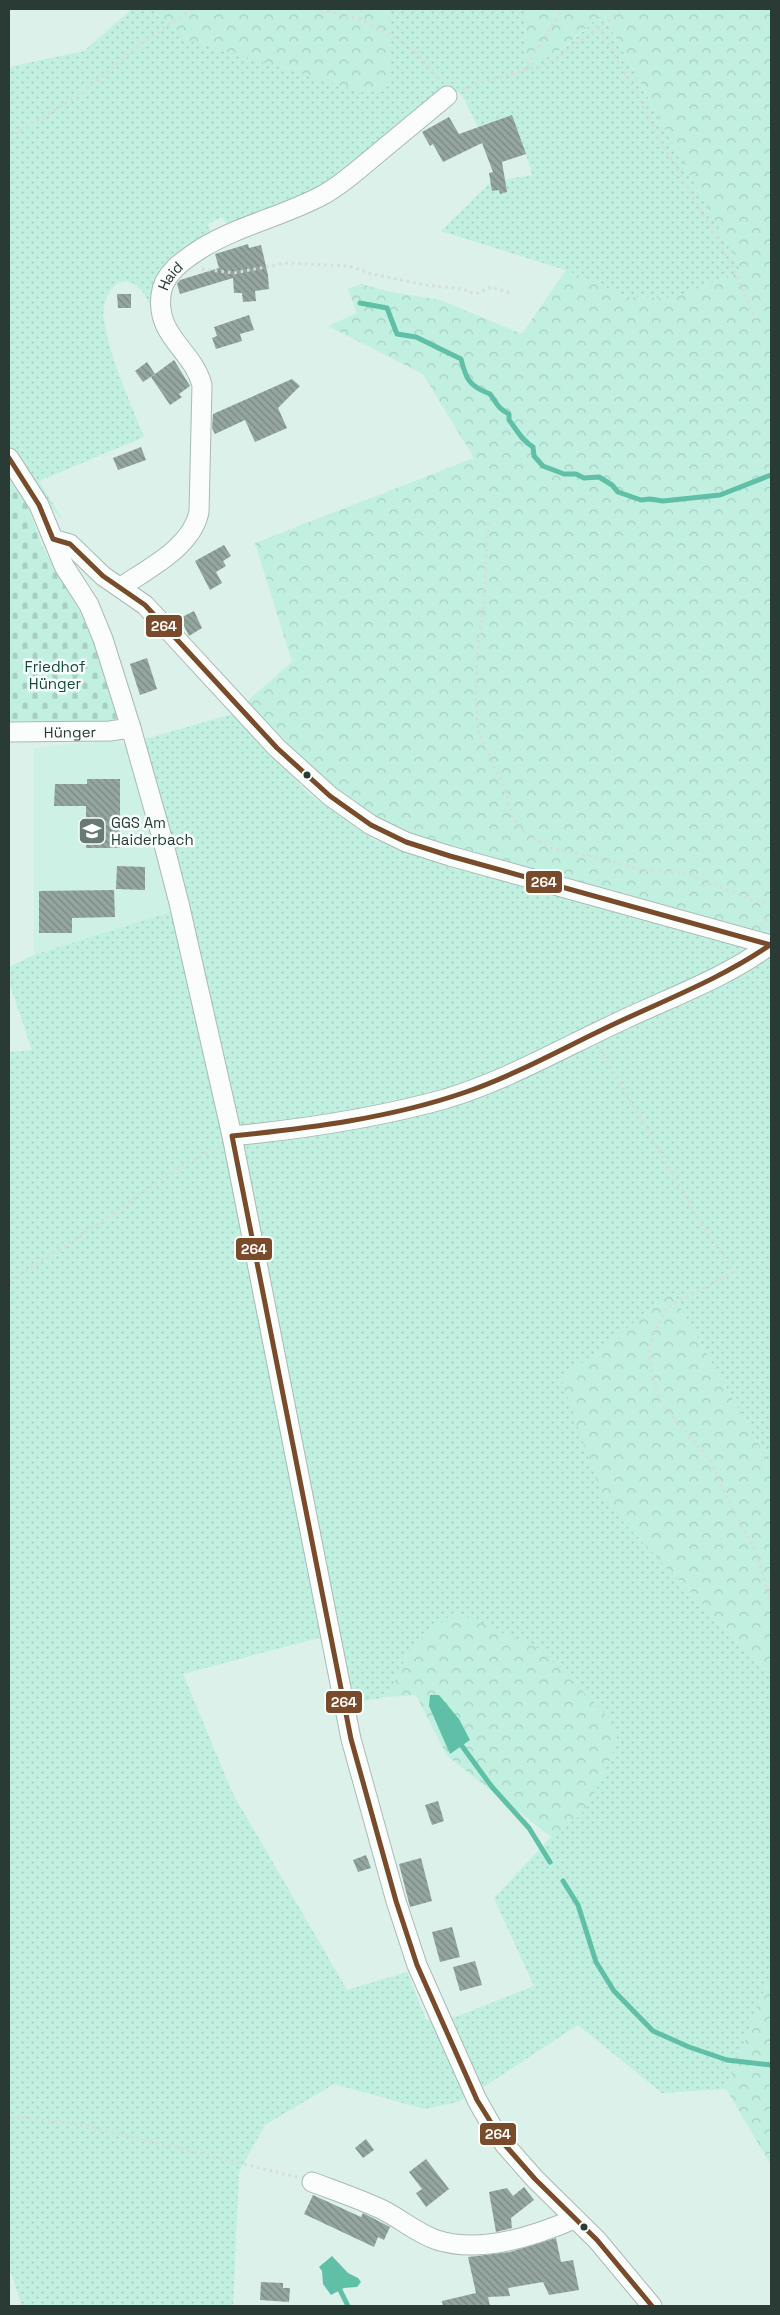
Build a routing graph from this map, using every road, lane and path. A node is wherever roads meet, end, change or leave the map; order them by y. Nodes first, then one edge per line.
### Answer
1 (192, 9) edge
2 (314, 9) edge
3 (361, 9) edge
4 (562, 9) edge
5 (624, 9) edge
6 (360, 19) junction
7 (598, 27) junction
8 (524, 70) junction
9 (447, 96) junction
10 (9, 137) edge
11 (220, 270) dead end
12 (510, 293) dead end
13 (755, 319) dead end
14 (9, 458) edge
15 (488, 523) dead end
16 (53, 539) junction
17 (121, 587) junction
18 (131, 728) junction
19 (9, 732) edge
20 (771, 904) edge
21 (770, 945) edge
22 (592, 1034) junction
23 (232, 1136) junction
24 (9, 1282) edge
25 (771, 1602) edge
26 (9, 2118) edge
27 (312, 2182) joint
28 (574, 2219) junction
29 (652, 2306) edge

1 - 10 path
2 - 6 path
3 - 6 path
4 - 8 path
5 - 7 path
6 - 9 path
7 - 8 path
7 - 13 path
8 - 9 path
9 - 17 street, Haid
11 - 12 path
14 - 16 street
15 - 20 path
16 - 17 street
16 - 18 street
17 - 21 street
18 - 19 street, Hünger
18 - 23 street
21 - 22 street
22 - 23 street
22 - 25 path
23 - 24 path
23 - 28 street
26 - 27 path
27 - 28 street
28 - 29 street

